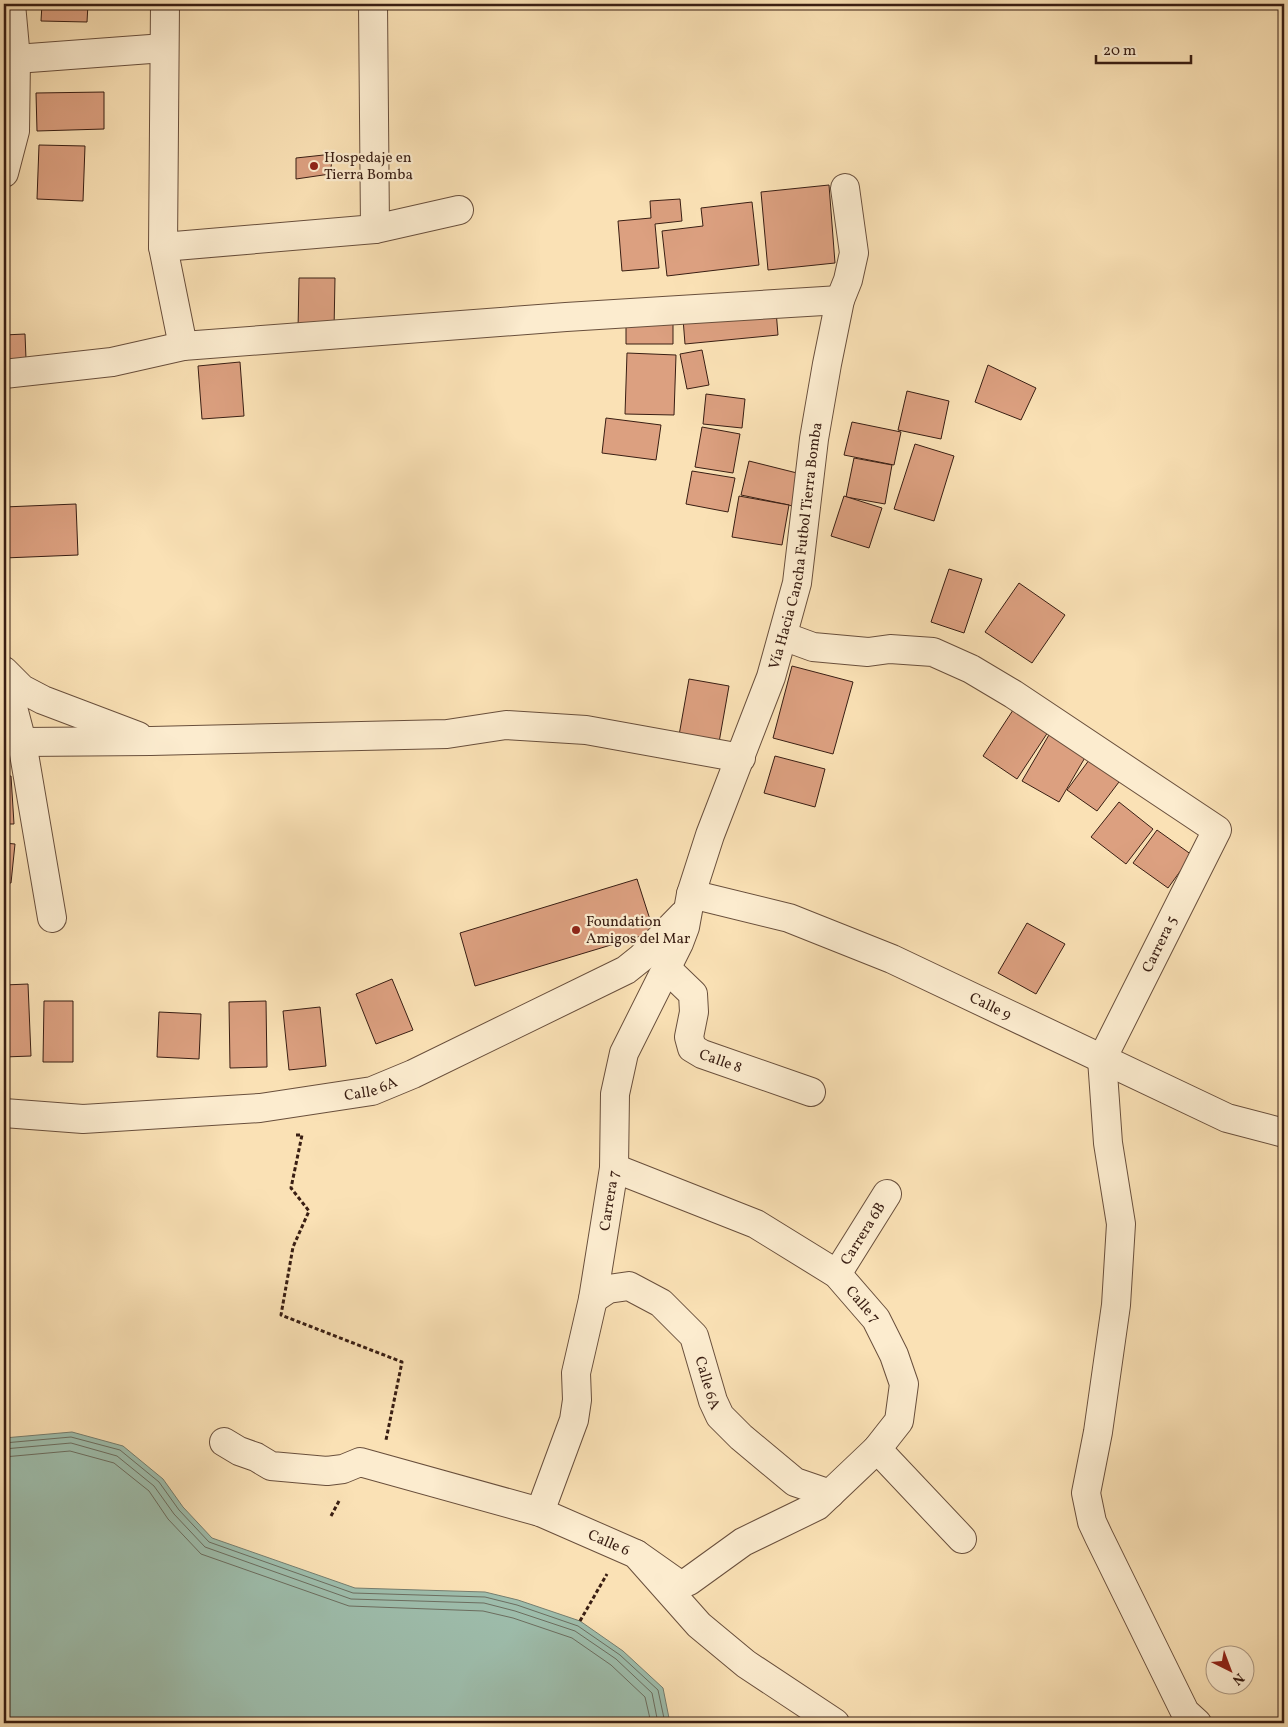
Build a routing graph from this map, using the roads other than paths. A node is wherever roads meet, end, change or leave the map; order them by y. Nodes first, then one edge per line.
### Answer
1 (12, 4) edge
2 (165, 4) edge
3 (373, 4) edge
4 (164, 48) junction
5 (16, 60) junction
6 (4, 173) edge
7 (845, 188) dead end
8 (459, 210) dead end
9 (375, 229) junction
10 (163, 247) junction
11 (840, 300) junction
12 (183, 346) junction
13 (4, 374) edge
14 (783, 636) junction
15 (4, 672) edge
16 (152, 741) junction
17 (22, 742) junction
18 (741, 758) junction
19 (689, 902) junction
20 (52, 918) dead end
21 (666, 968) junction
22 (1102, 1059) junction
23 (811, 1092) dead end
24 (4, 1113) edge
25 (1284, 1133) edge
26 (614, 1168) junction
27 (887, 1194) dead end
28 (837, 1274) junction
29 (593, 1299) junction
30 (224, 1442) dead end
31 (877, 1449) junction
32 (830, 1494) junction
33 (540, 1512) junction
34 (962, 1538) dead end
35 (629, 1551) junction
36 (835, 1723) edge
37 (1197, 1723) edge

1 - 5 street
2 - 4 street
3 - 9 street
4 - 5 street
4 - 10 street
5 - 6 street
7 - 11 street, Vía Hacia Cancha Futbol Tierra Bomba
8 - 9 street
9 - 10 street
10 - 12 street
11 - 12 street
11 - 14 street, Vía Hacia Cancha Futbol Tierra Bomba
12 - 13 street
14 - 18 street, Vía Hacia Cancha Futbol Tierra Bomba
14 - 22 street, Carrera 5
15 - 16 street
15 - 17 street
16 - 17 street
16 - 18 street
17 - 20 street
18 - 19 street, Vía Hacia Cancha Futbol Tierra Bomba
19 - 21 street, Carrera 7
19 - 22 street, Calle 9
19 - 24 street, Calle 6A
21 - 23 street, Calle 8
21 - 26 street, Carrera 7
22 - 25 street, Calle 9
22 - 37 street
26 - 28 street, Calle 7
26 - 29 street, Carrera 7
27 - 28 street, Carrera 6B
28 - 31 street, Calle 7
29 - 32 street, Calle 6A
29 - 33 street, Carrera 7
30 - 33 street, Calle 6
31 - 32 street, Calle 7
31 - 34 street
32 - 35 street, Calle 7
33 - 35 street, Calle 6
35 - 36 street, Calle 6

